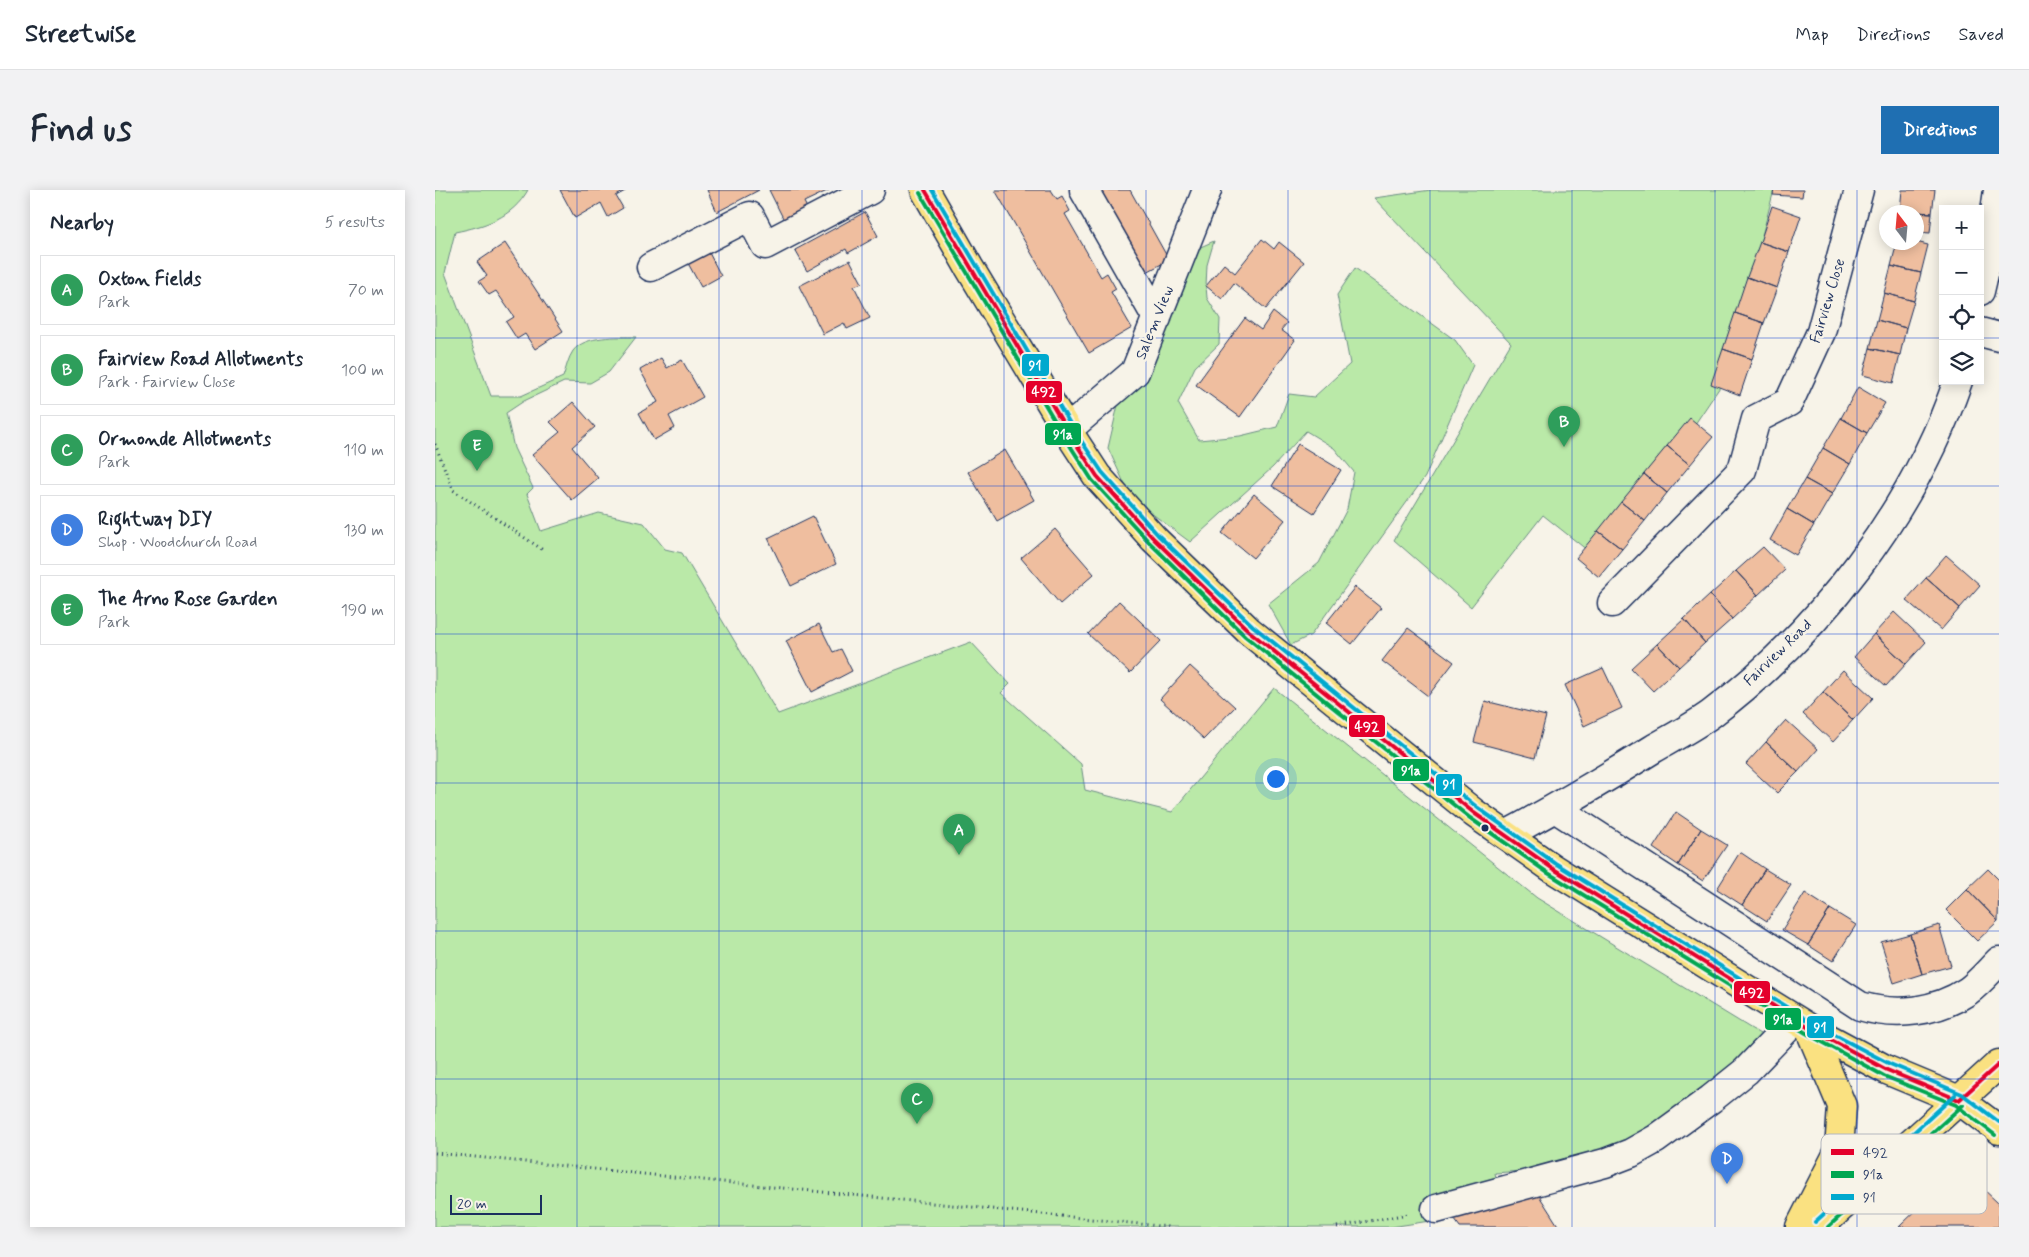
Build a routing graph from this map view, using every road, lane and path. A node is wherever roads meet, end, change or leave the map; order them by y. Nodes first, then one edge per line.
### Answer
1 (870, 190) edge
2 (925, 190) edge
3 (1084, 190) edge
4 (1207, 190) edge
5 (1859, 190) edge
6 (1998, 190) edge
7 (651, 267) dead end
8 (1984, 274) edge
9 (1157, 318) junction
10 (1984, 333) edge
11 (1999, 337) edge
12 (1956, 385) edge
13 (1067, 430) junction
14 (435, 444) edge
15 (543, 550) dead end
16 (1612, 603) dead end
17 (1555, 808) junction
18 (1507, 835) junction
19 (1999, 961) edge
20 (1802, 1024) junction
21 (1999, 1064) edge
22 (1959, 1100) junction
23 (1999, 1130) edge
24 (1840, 1134) edge
25 (1922, 1134) edge
26 (435, 1153) edge
27 (1821, 1186) edge
28 (1436, 1209) joint
29 (1833, 1214) edge
30 (1170, 1227) edge
31 (1337, 1227) edge
32 (1800, 1227) edge
33 (1819, 1227) edge

1 - 7 street
2 - 13 main road
3 - 9 street
4 - 9 street, Salem View
5 - 16 street, Fairview Close
6 - 8 street
9 - 13 street, Salem View
10 - 11 street
12 - 17 street, Fairview Road
13 - 18 main road
14 - 15 path
17 - 18 street, Fairview Road
17 - 19 street
18 - 20 main road
20 - 22 main road
20 - 24 main road
20 - 28 street
21 - 22 main road
22 - 23 main road
22 - 25 main road
26 - 30 path
27 - 32 main road
28 - 31 path
29 - 33 main road

